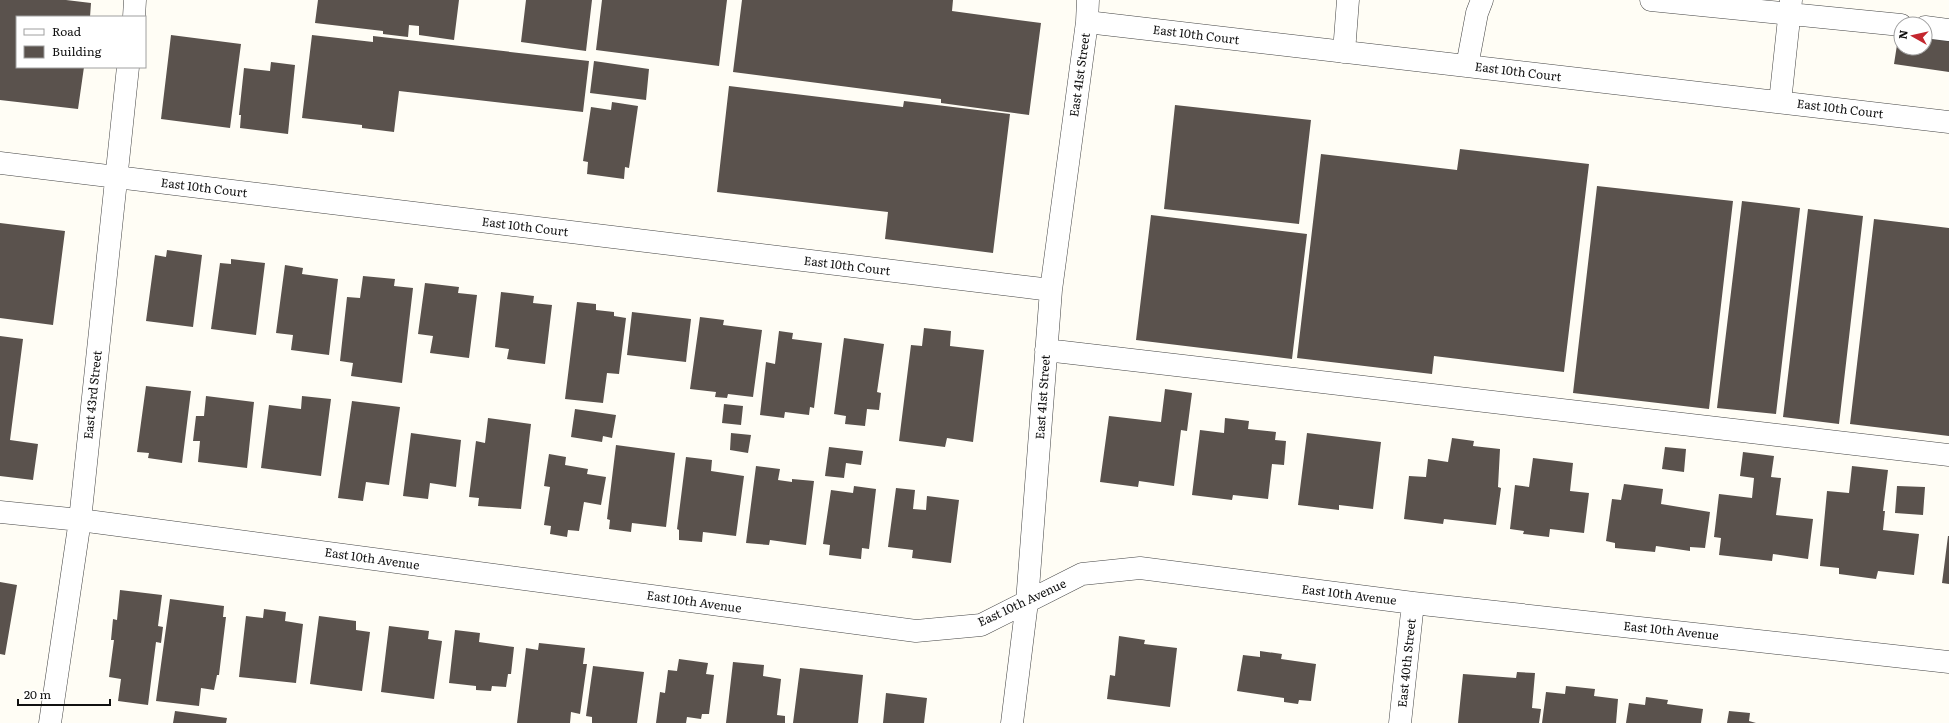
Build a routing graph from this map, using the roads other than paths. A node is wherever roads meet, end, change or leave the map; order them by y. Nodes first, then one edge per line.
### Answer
1 (136, 0) edge
2 (1088, 0) edge
3 (1348, 0) edge
4 (1482, 0) edge
5 (1651, 0) edge
6 (1790, 7) edge
7 (134, 16) edge
8 (1087, 22) junction
9 (1893, 24) edge
10 (1933, 28) edge
11 (1949, 30) edge
12 (1344, 52) junction
13 (1467, 66) junction
14 (128, 68) edge
15 (1780, 102) junction
16 (1949, 122) edge
17 (0, 163) edge
18 (116, 177) junction
19 (1051, 290) junction
20 (1046, 350) junction
21 (1949, 455) edge
22 (0, 512) edge
23 (80, 520) junction
24 (1027, 602) junction
25 (1413, 603) junction
26 (1949, 662) edge
27 (50, 723) edge
28 (1012, 723) edge
29 (1400, 723) edge

1 - 7 street
2 - 8 street, East 41st Street
3 - 12 street
4 - 13 street
5 - 6 street
6 - 9 street
6 - 15 street
8 - 12 street, East 10th Court
8 - 19 street, East 41st Street
10 - 11 street
12 - 13 street, East 10th Court
13 - 15 street, East 10th Court
14 - 18 street, East 43rd Street
15 - 16 street, East 10th Court
17 - 18 street, East 10th Court
18 - 19 street, East 10th Court
18 - 23 street, East 43rd Street
19 - 20 street, East 41st Street
20 - 21 street
20 - 24 street, East 41st Street
22 - 23 street, East 10th Avenue
23 - 24 street, East 10th Avenue
23 - 27 street, East 43rd Street
24 - 25 street, East 10th Avenue
24 - 28 street, East 41st Street
25 - 26 street, East 10th Avenue
25 - 29 street, East 40th Street

